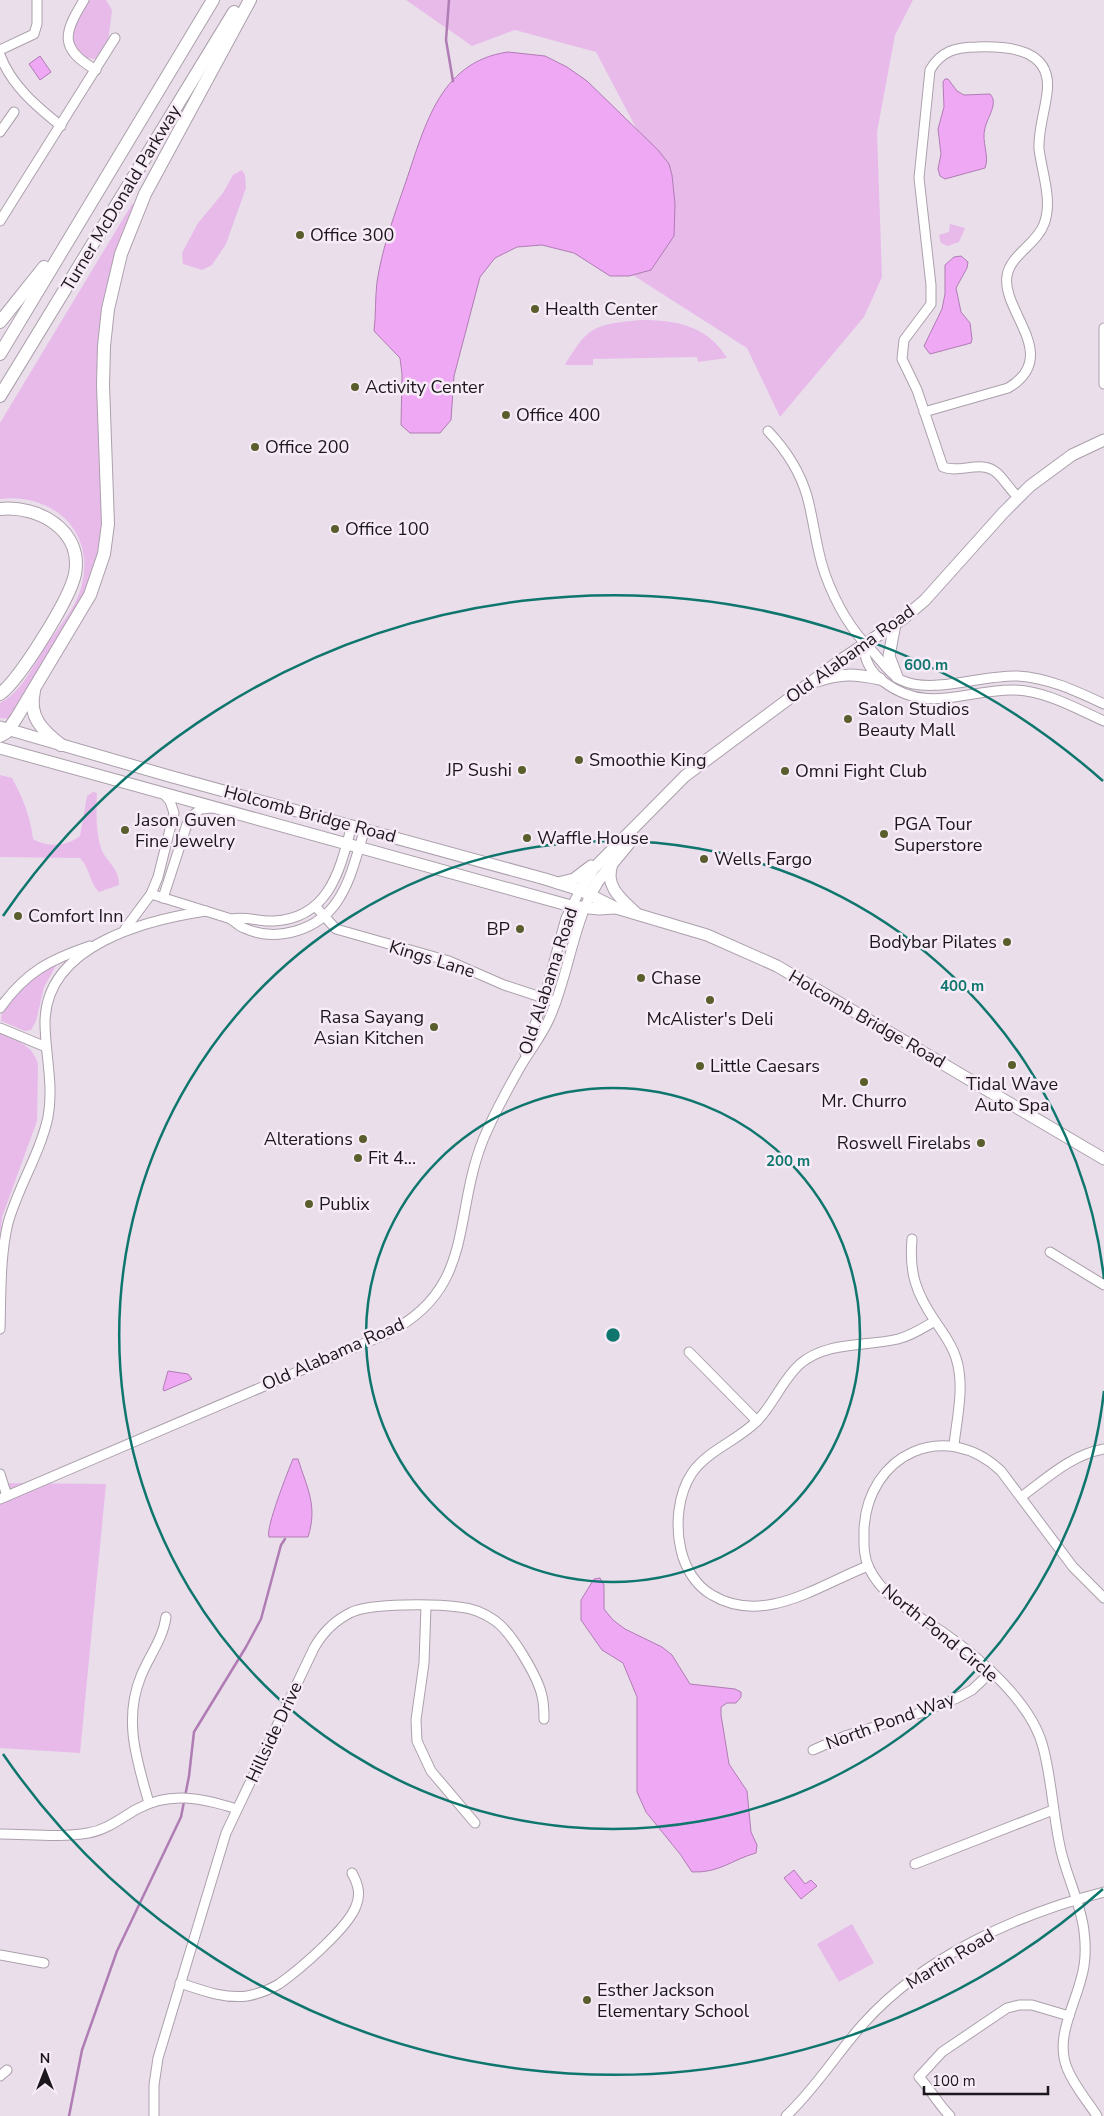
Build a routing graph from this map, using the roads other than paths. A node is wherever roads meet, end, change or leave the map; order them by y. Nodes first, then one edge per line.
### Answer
1 (38, 0) edge
2 (84, 0) edge
3 (213, 0) edge
4 (242, 0) edge
5 (250, 0) edge
6 (115, 38) dead end
7 (0, 56) edge
8 (96, 70) junction
9 (14, 112) dead end
10 (61, 126) junction
11 (0, 132) edge
12 (0, 221) edge
13 (70, 237) junction
14 (0, 322) edge
15 (1104, 328) edge
16 (0, 354) edge
17 (1104, 384) edge
18 (0, 396) edge
19 (924, 412) junction
20 (768, 431) dead end
21 (1104, 440) edge
22 (1018, 498) junction
23 (0, 509) edge
24 (895, 624) junction
25 (863, 644) junction
26 (897, 677) junction
27 (880, 679) junction
28 (37, 682) junction
29 (808, 684) junction
30 (0, 694) edge
31 (1104, 704) edge
32 (1104, 721) edge
33 (3, 731) edge
34 (61, 744) junction
35 (0, 748) edge
36 (162, 793) junction
37 (214, 807) junction
38 (352, 825) junction
39 (365, 829) junction
40 (347, 844) junction
41 (359, 847) junction
42 (611, 858) junction
43 (558, 883) junction
44 (585, 893) junction
45 (151, 894) junction
46 (163, 898) junction
47 (315, 906) junction
48 (571, 906) junction
49 (584, 908) junction
50 (616, 908) junction
51 (206, 911) junction
52 (637, 914) junction
53 (324, 918) junction
54 (232, 919) junction
55 (124, 930) junction
56 (100, 943) junction
57 (544, 998) junction
58 (556, 1002) junction
59 (0, 1008) edge
60 (0, 1028) edge
61 (46, 1047) junction
62 (519, 1068) junction
63 (1104, 1160) edge
64 (912, 1238) dead end
65 (1050, 1252) dead end
66 (1104, 1285) edge
67 (935, 1321) junction
68 (0, 1329) edge
69 (689, 1352) dead end
70 (757, 1421) junction
71 (954, 1445) junction
72 (1104, 1449) edge
73 (0, 1474) edge
74 (1021, 1497) junction
75 (4, 1498) edge
76 (868, 1566) junction
77 (1104, 1598) edge
78 (426, 1606) junction
79 (166, 1617) dead end
80 (990, 1673) junction
81 (544, 1719) dead end
82 (813, 1750) dead end
83 (149, 1803) junction
84 (237, 1809) junction
85 (1053, 1810) junction
86 (475, 1823) dead end
87 (0, 1834) edge
88 (916, 1864) dead end
89 (352, 1873) dead end
90 (1104, 1892) edge
91 (1076, 1899) junction
92 (0, 1955) edge
93 (44, 1963) dead end
94 (180, 1983) junction
95 (1069, 2016) junction
96 (154, 2116) edge
97 (786, 2116) edge
98 (950, 2116) edge
99 (1097, 2116) edge

1 - 7 street
2 - 8 street
3 - 13 highway, Turner McDonald Parkway
4 - 18 highway, Turner McDonald Parkway
5 - 28 highway
6 - 8 street
7 - 10 street
8 - 10 street
9 - 11 street
10 - 12 street
13 - 14 highway
13 - 16 highway, Turner McDonald Parkway
15 - 17 street
19 - 19 street
19 - 22 street
20 - 25 street
21 - 22 main road, Old Alabama Road
22 - 24 main road, Old Alabama Road
23 - 30 highway
24 - 25 main road, Old Alabama Road
24 - 26 main road
25 - 26 street
25 - 27 street
25 - 29 main road, Old Alabama Road
26 - 31 street
27 - 29 main road
27 - 32 street
28 - 33 highway
28 - 34 highway
29 - 42 main road, Old Alabama Road
33 - 34 main road, Holcomb Bridge Road
34 - 38 main road, Holcomb Bridge Road
35 - 36 main road, Holcomb Bridge Road
36 - 37 main road, Holcomb Bridge Road
36 - 45 street
37 - 40 main road, Holcomb Bridge Road
37 - 46 street
38 - 39 main road, Holcomb Bridge Road
38 - 40 street
39 - 41 street
39 - 43 main road, Holcomb Bridge Road
40 - 41 main road, Holcomb Bridge Road
40 - 47 street
41 - 48 main road, Holcomb Bridge Road
41 - 53 street
42 - 43 main road
42 - 44 main road, Old Alabama Road
42 - 52 main road
43 - 44 main road, Holcomb Bridge Road
44 - 48 street, Old Alabama Road
44 - 49 street, Old Alabama Road
44 - 50 main road, Holcomb Bridge Road
45 - 46 street
45 - 55 street
46 - 51 street
47 - 53 street, Kings Lane
47 - 54 street
48 - 49 main road, Holcomb Bridge Road
48 - 57 street, Old Alabama Road
49 - 50 main road, Holcomb Bridge Road
49 - 58 street, Old Alabama Road
50 - 52 main road, Holcomb Bridge Road
51 - 54 street
51 - 55 street
52 - 63 main road, Holcomb Bridge Road
53 - 54 street
53 - 57 street, Kings Lane
55 - 56 street
56 - 59 street
56 - 61 street
57 - 58 street, Kings Lane
57 - 62 street, Old Alabama Road
58 - 62 street, Old Alabama Road
60 - 61 street
61 - 68 street
62 - 75 street, Old Alabama Road
64 - 67 street
65 - 66 street
67 - 70 street
67 - 71 street
69 - 70 street
70 - 76 street
71 - 74 street, North Pond Circle
71 - 76 street, North Pond Circle
72 - 74 street
73 - 75 street
74 - 77 street, North Pond Circle
76 - 80 street, North Pond Circle
78 - 81 street, Hillside Drive
78 - 84 street, Hillside Drive
78 - 86 street
79 - 83 street
80 - 82 street, North Pond Way
80 - 85 street, North Pond Circle
83 - 84 street
83 - 87 street
84 - 94 street, Hillside Drive
85 - 88 street
85 - 91 street, North Pond Circle
89 - 94 street
90 - 91 street, Martin Road
91 - 95 street, North Pond Circle
91 - 97 street, Martin Road
92 - 93 street
94 - 96 street, Hillside Drive
95 - 98 street
95 - 99 street, North Pond Circle

